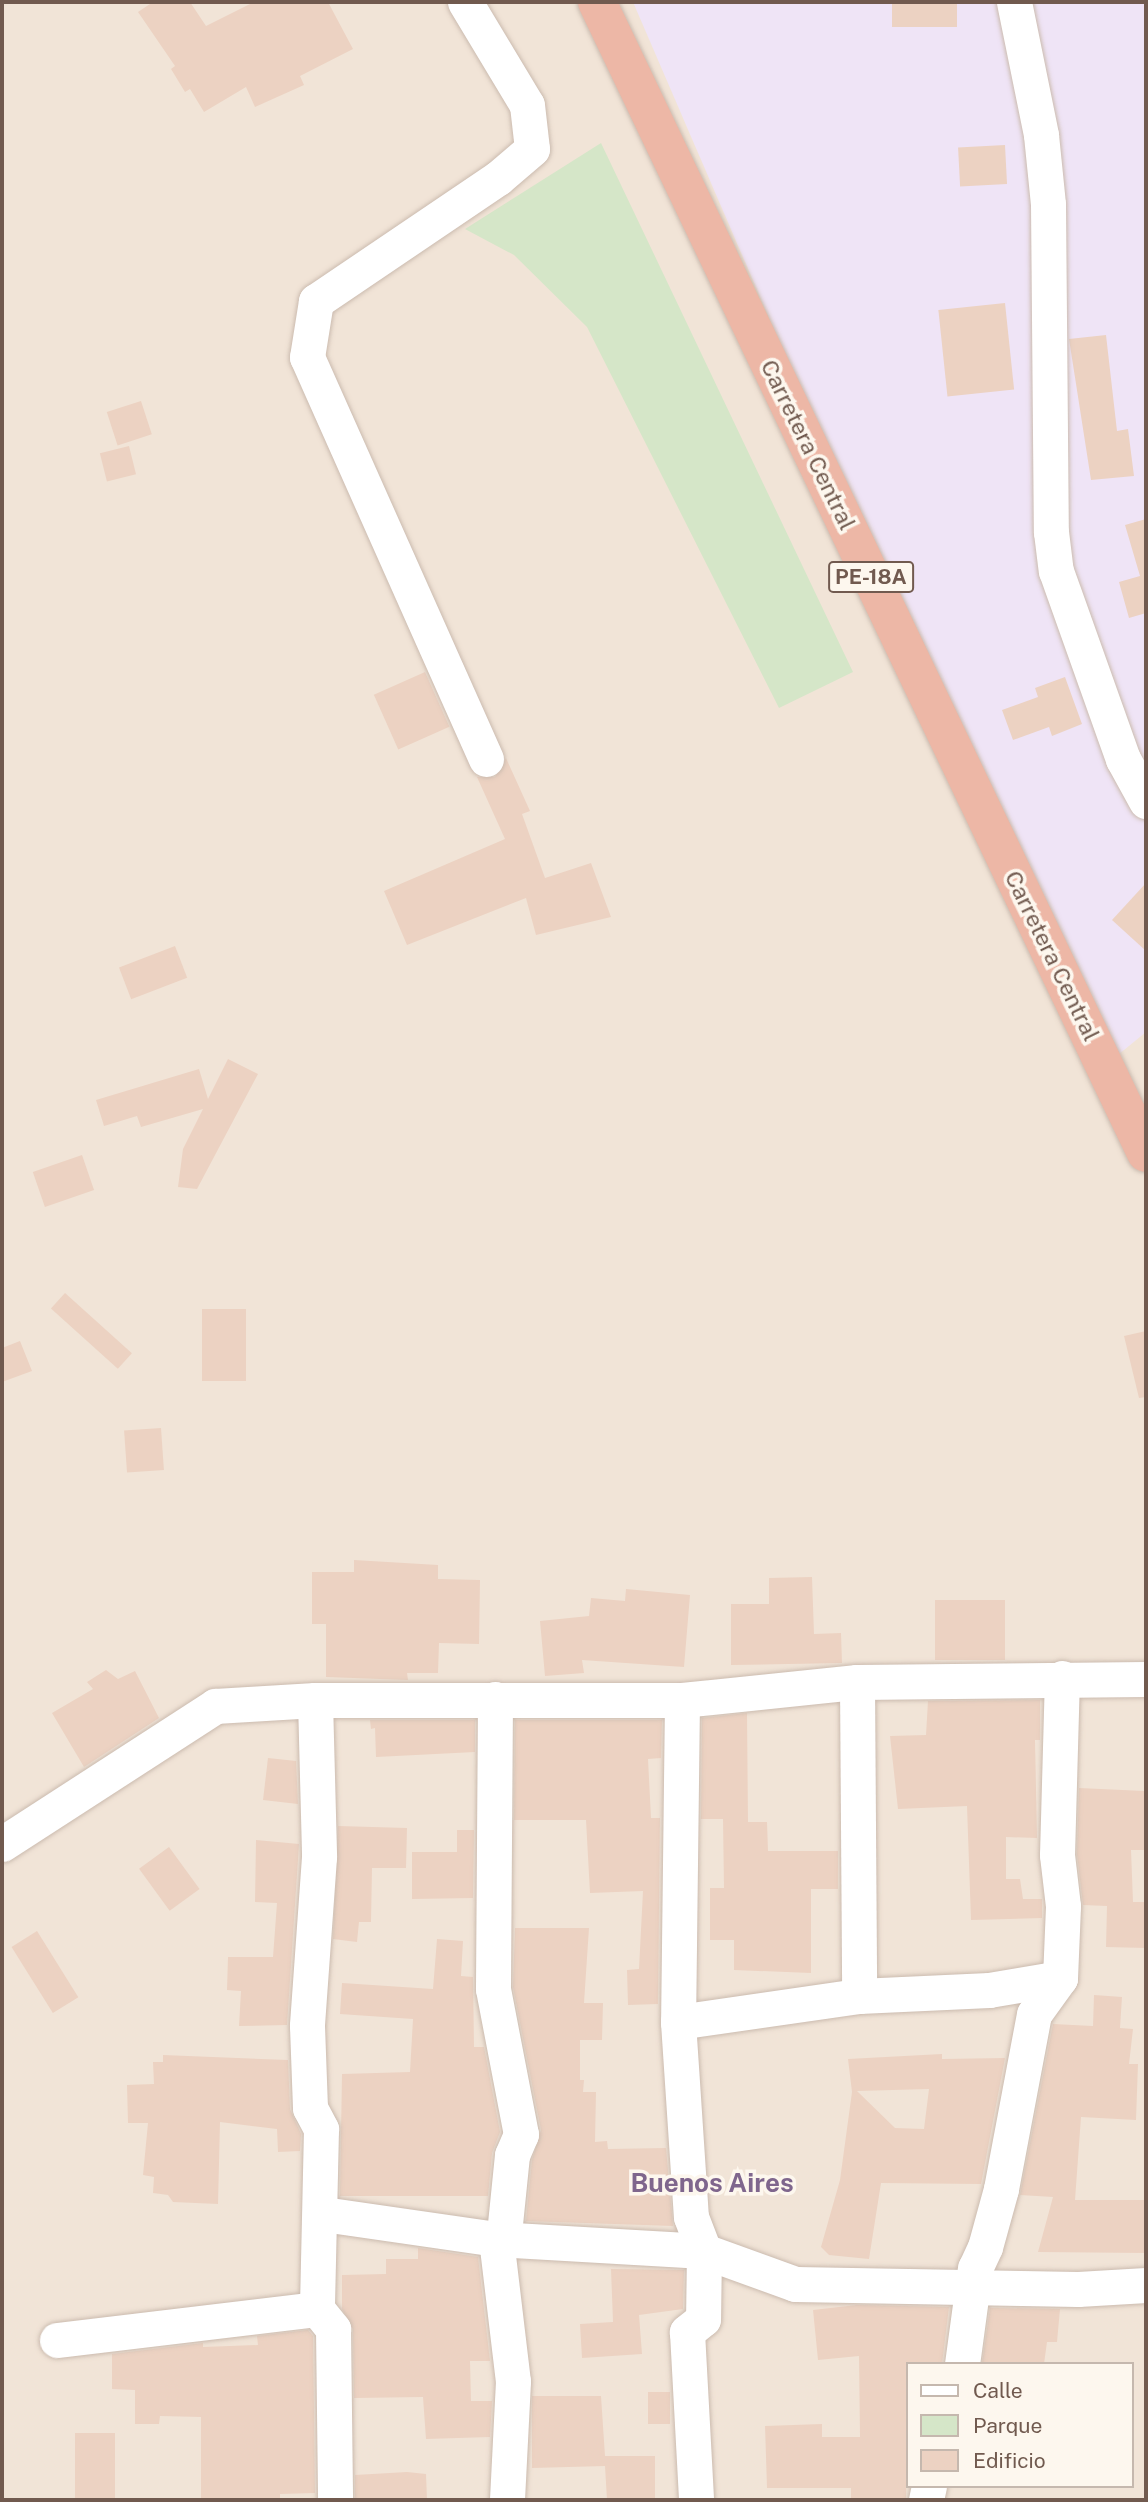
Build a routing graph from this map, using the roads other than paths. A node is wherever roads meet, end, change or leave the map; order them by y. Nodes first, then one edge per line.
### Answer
1 (465, 2) edge
2 (597, 2) edge
3 (1014, 2) edge
4 (486, 759) dead end
5 (1146, 801) edge
6 (1146, 1153) edge
7 (1062, 1678) junction
8 (1146, 1679) edge
9 (857, 1682) junction
10 (495, 1699) junction
11 (315, 1700) junction
12 (681, 1700) junction
13 (2, 1844) edge
14 (1060, 1978) junction
15 (859, 1996) junction
16 (678, 2022) junction
17 (323, 2214) junction
18 (496, 2239) junction
19 (704, 2251) junction
20 (975, 2284) junction
21 (1146, 2286) edge
22 (317, 2309) junction
23 (57, 2340) dead end
24 (962, 2362) edge
25 (335, 2500) edge
26 (507, 2500) edge
27 (696, 2500) edge

1 - 4 street
2 - 6 highway, Carretera Central / PE-18A
3 - 5 street
7 - 8 street
7 - 9 street
7 - 14 street
9 - 12 street
9 - 15 street
10 - 11 street
10 - 12 street
10 - 18 street
11 - 13 street
11 - 17 street
12 - 16 street
14 - 15 street
14 - 20 street
15 - 16 street
16 - 19 street
17 - 18 street
17 - 22 street
18 - 19 street
18 - 26 street
19 - 20 street
19 - 27 street
20 - 21 street
20 - 24 street
22 - 23 street
22 - 25 street

